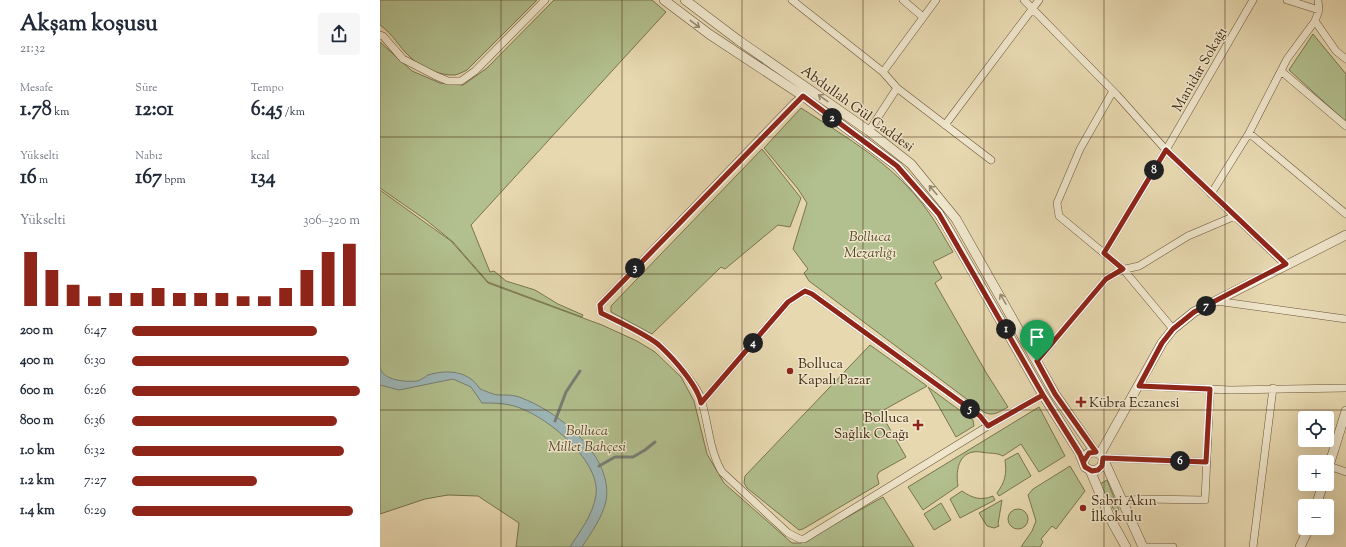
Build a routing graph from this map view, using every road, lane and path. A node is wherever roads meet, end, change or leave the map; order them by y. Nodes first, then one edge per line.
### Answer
1 (545, 0) edge
2 (664, 0) edge
3 (685, 0) edge
4 (792, 0) edge
5 (903, 0) edge
6 (936, 0) edge
7 (1024, 0) edge
8 (1039, 0) edge
9 (1253, 0) edge
10 (1287, 0) edge
11 (1318, 0) edge
12 (1032, 8) junction
13 (1319, 10) junction
14 (923, 17) junction
15 (1315, 21) junction
16 (380, 35) edge
17 (1346, 59) edge
18 (1281, 71) junction
19 (883, 72) junction
20 (897, 88) junction
21 (1113, 91) junction
22 (803, 96) junction
23 (945, 125) junction
24 (1346, 126) edge
25 (869, 131) junction
26 (1248, 133) junction
27 (1166, 150) junction
28 (991, 160) dead end
29 (1211, 194) junction
30 (1346, 214) edge
31 (1235, 216) junction
32 (1346, 235) edge
33 (1104, 253) junction
34 (1286, 264) junction
35 (1123, 269) junction
36 (1216, 301) junction
37 (1346, 319) edge
38 (1173, 329) junction
39 (1037, 361) junction
40 (1139, 386) junction
41 (1273, 388) junction
42 (1346, 388) edge
43 (1210, 389) junction
44 (1043, 395) junction
45 (701, 403) junction
46 (1346, 411) edge
47 (988, 426) junction
48 (1332, 455) edge
49 (1100, 456) junction
50 (1084, 461) junction
51 (1206, 462) junction
52 (1090, 470) junction
53 (1334, 470) edge
54 (1346, 472) edge
55 (1123, 501) junction
56 (1306, 535) edge
57 (1126, 547) edge
58 (1143, 547) edge
59 (1173, 547) edge
60 (1253, 547) edge
61 (1300, 547) edge

1 - 16 street
2 -> 22 street, Abdullah Gül Caddesi
25 -> 3 street, Abdullah Gül Caddesi
4 - 19 street
5 - 14 street
6 - 14 street
7 - 12 street
8 - 12 street
9 - 27 street, Manidar Sokağı
10 - 13 street
11 - 13 street
12 - 21 street
12 - 23 street
13 - 15 street
14 - 19 street
15 - 17 street
15 - 18 street
18 - 24 street
18 - 26 street
19 - 20 street
20 - 23 street
20 - 25 street
21 - 27 street
21 - 33 street
22 - 44 street, Abdullah Gül Caddesi
22 - 45 street
23 - 28 street
39 -> 25 street, Abdullah Gül Caddesi
26 - 29 street
26 - 30 street
27 - 29 street
27 - 33 street, Manidar Sokağı
29 - 31 street
31 - 34 street
31 - 35 street
32 - 34 street
33 - 35 street
34 - 36 street
35 - 38 street
35 - 39 street
36 - 37 street
36 - 38 street
38 - 40 street
39 - 49 street, Abdullah Gül Caddesi
40 - 43 street
40 - 49 street
41 - 42 street
41 - 43 street
41 - 60 street
43 - 51 street
44 - 47 street
44 - 50 street, Abdullah Gül Caddesi
45 - 47 street
45 - 47 street
46 - 48 street
49 - 50 street
49 - 51 street
49 - 52 street
49 - 55 street, Abdullah Gül Caddesi
50 - 52 street
51 - 55 street
52 - 57 street
53 - 54 street
55 - 58 street, Abdullah Gül Caddesi
56 - 61 street
58 - 59 street

